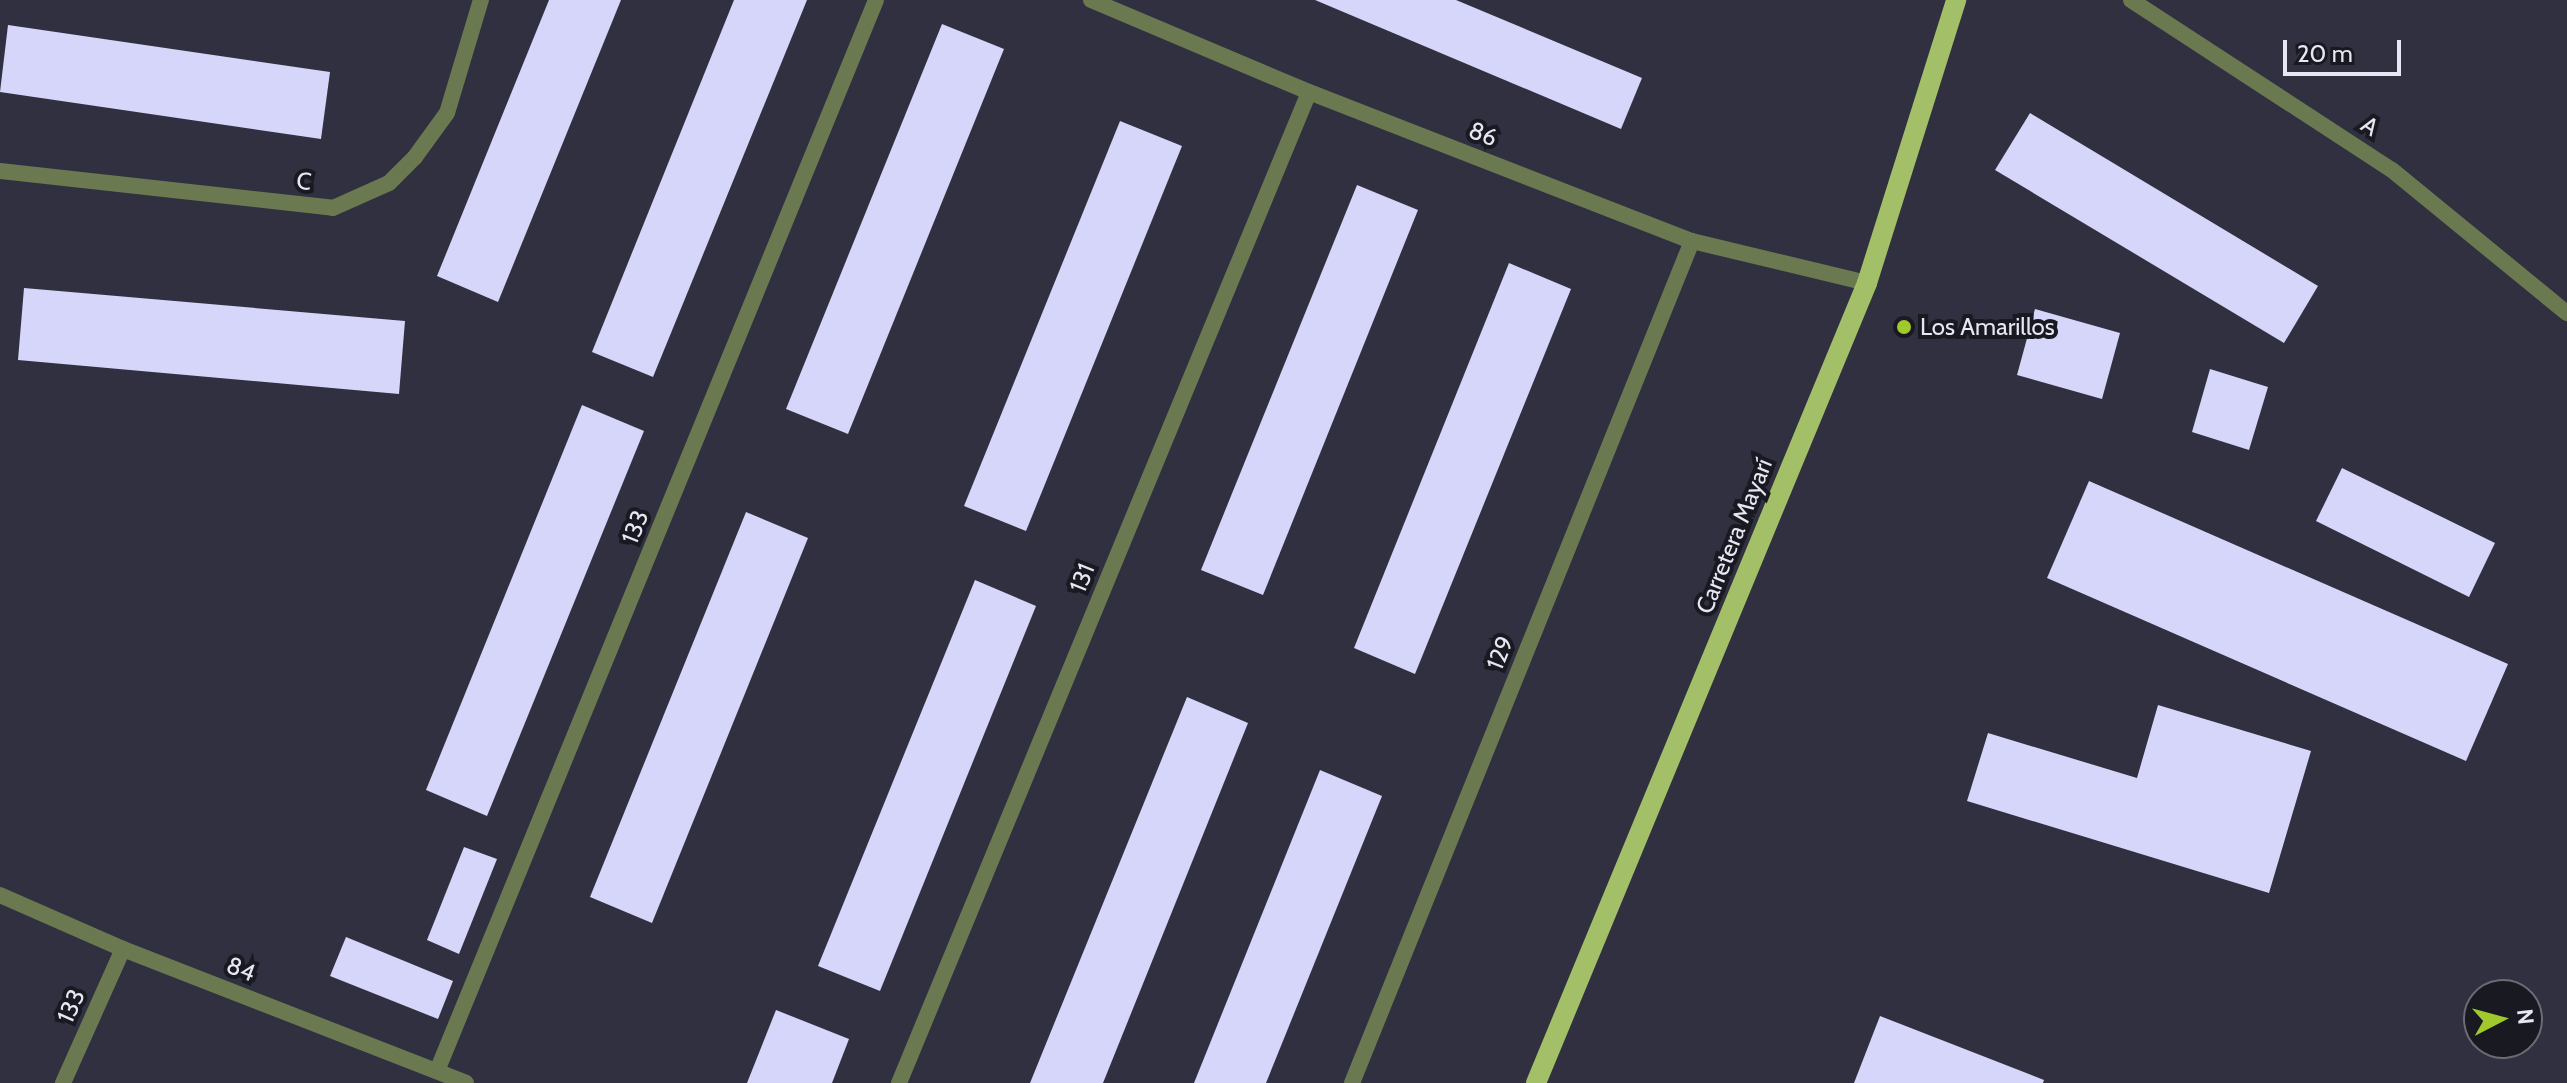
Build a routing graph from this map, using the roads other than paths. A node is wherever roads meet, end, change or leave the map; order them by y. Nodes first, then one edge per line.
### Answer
1 (481, 0) edge
2 (876, 0) edge
3 (1091, 0) edge
4 (1956, 0) edge
5 (2131, 0) edge
6 (1309, 92) junction
7 (0, 171) edge
8 (1692, 241) junction
9 (1867, 283) junction
10 (2567, 313) edge
11 (0, 895) edge
12 (123, 949) junction
13 (437, 1071) junction
14 (63, 1083) edge
15 (466, 1083) edge
16 (899, 1083) edge
17 (1352, 1083) edge
18 (1536, 1083) edge

1 - 7 street, C
2 - 13 street, 133
3 - 6 street, 86
4 - 9 main road, Carretera Mayarí
5 - 10 street, A
6 - 8 street, 86
6 - 16 street, 131
8 - 9 street, 86
8 - 17 street, 129
9 - 18 main road, Carretera Mayarí
11 - 12 street, 84
12 - 13 street, 84
12 - 14 street, 133
13 - 15 street, 84

